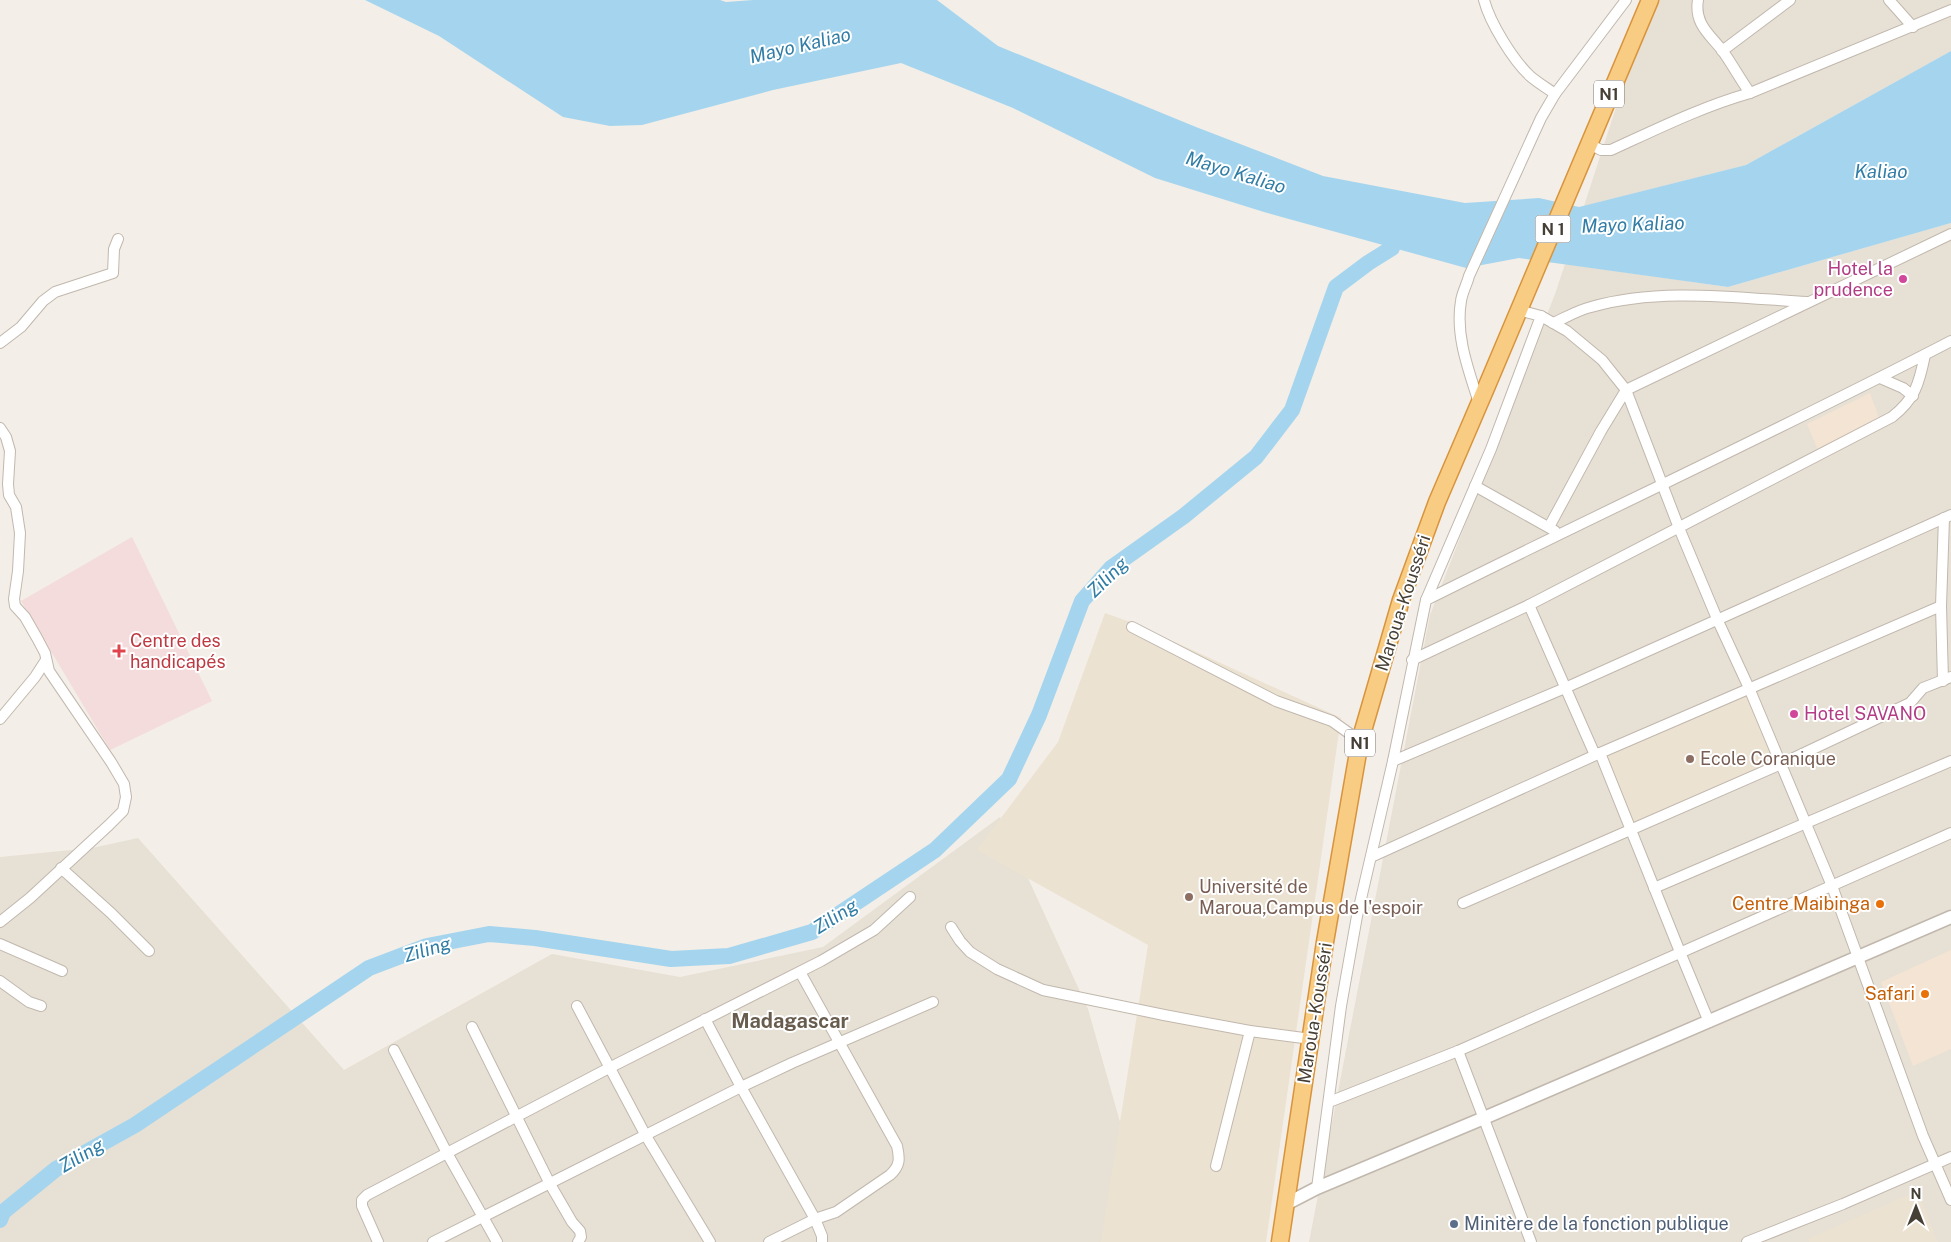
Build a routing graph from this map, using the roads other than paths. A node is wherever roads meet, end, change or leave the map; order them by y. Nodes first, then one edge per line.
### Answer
1 (1484, 0) edge
2 (1626, 0) edge
3 (1650, 0) edge
4 (1698, 0) edge
5 (1790, 0) edge
6 (1888, 0) edge
7 (1951, 10) edge
8 (1913, 27) junction
9 (1722, 51) junction
10 (1750, 93) junction
11 (1555, 94) junction
12 (1589, 144) junction
13 (1570, 188) joint
14 (1951, 234) edge
15 (118, 239) dead end
16 (1535, 270) joint
17 (1809, 302) junction
18 (1518, 310) junction
19 (1541, 316) junction
20 (1553, 323) junction
21 (1951, 341) edge
22 (0, 342) edge
23 (1925, 355) junction
24 (1880, 378) junction
25 (1626, 390) junction
26 (1913, 396) junction
27 (1479, 404) junction
28 (0, 428) edge
29 (1663, 485) junction
30 (1475, 486) junction
31 (1948, 517) edge
32 (1549, 527) junction
33 (1679, 528) junction
34 (1560, 533) junction
35 (1426, 600) junction
36 (1529, 605) junction
37 (1941, 606) junction
38 (1718, 621) junction
39 (1132, 627) dead end
40 (46, 660) junction
41 (1412, 660) junction
42 (1947, 679) edge
43 (1565, 688) junction
44 (1749, 688) junction
45 (0, 719) edge
46 (1360, 741) junction
47 (1598, 754) junction
48 (1392, 761) junction
49 (1951, 761) edge
50 (1781, 764) junction
51 (1806, 824) junction
52 (1632, 830) junction
53 (1951, 833) edge
54 (1371, 857) junction
55 (61, 868) junction
56 (1832, 886) junction
57 (1654, 888) junction
58 (910, 897) dead end
59 (1463, 903) dead end
60 (1951, 918) edge
61 (0, 922) edge
62 (951, 927) dead end
63 (0, 944) edge
64 (149, 951) dead end
65 (1680, 952) junction
66 (1859, 957) junction
67 (62, 971) dead end
68 (800, 972) junction
69 (0, 981) edge
70 (933, 1002) dead end
71 (41, 1006) dead end
72 (577, 1006) dead end
73 (705, 1019) junction
74 (1709, 1022) junction
75 (472, 1027) dead end
76 (1250, 1031) junction
77 (1311, 1039) junction
78 (838, 1043) junction
79 (394, 1050) dead end
80 (1458, 1051) junction
81 (609, 1068) junction
82 (741, 1087) junction
83 (1328, 1102) junction
84 (517, 1117) junction
85 (1484, 1118) junction
86 (646, 1136) junction
87 (447, 1153) junction
88 (1951, 1157) edge
89 (1935, 1164) junction
90 (1216, 1166) dead end
91 (550, 1184) junction
92 (1317, 1188) junction
93 (1951, 1200) edge
94 (1286, 1204) junction
95 (484, 1218) junction
96 (815, 1219) junction
97 (378, 1242) edge
98 (433, 1242) edge
99 (497, 1242) edge
100 (578, 1242) edge
101 (710, 1242) edge
102 (769, 1242) edge
103 (822, 1242) edge
104 (1280, 1242) edge
105 (1531, 1242) edge
106 (1748, 1242) edge

1 - 11 street
2 - 11 street
3 - 12 highway, Maroua-Kousséri / N1
4 - 9 street
5 - 9 street
6 - 8 street
7 - 8 street
8 - 10 street
9 - 10 street
10 - 12 street
11 - 27 street
12 - 13 highway, Maroua-Kousséri / N1
13 - 16 highway, Maroua-Kousséri / N 1
14 - 17 street
15 - 22 street
16 - 18 highway, Maroua-Kousséri / N1
17 - 20 street
17 - 25 street
18 - 19 street
18 - 27 highway, Maroua-Kousséri / N1
19 - 20 street
19 - 30 street
20 - 25 street
21 - 23 street
23 - 24 street
23 - 26 street
24 - 26 street
24 - 29 street
25 - 29 street
25 - 32 street
26 - 33 street
27 - 46 highway, Maroua-Kousséri / N1
28 - 40 street
29 - 33 street
29 - 34 street
30 - 32 street
30 - 35 street
31 - 37 street
31 - 38 street
32 - 34 street
33 - 36 street
33 - 38 street
34 - 35 street
35 - 41 street
36 - 41 street
36 - 43 street
37 - 42 street
37 - 44 street
38 - 43 street
38 - 44 street
39 - 46 street
40 - 45 street
40 - 55 street
41 - 48 street
42 - 50 street
43 - 47 street
43 - 48 street
44 - 47 street
44 - 50 street
46 - 77 highway, Maroua-Kousséri / N1
47 - 52 street
47 - 54 street
48 - 54 street
49 - 51 street
50 - 51 street
50 - 52 street
51 - 56 street
51 - 57 street
52 - 57 street
52 - 59 street
53 - 56 street
54 - 83 street
55 - 61 street
55 - 64 street
56 - 65 street
56 - 66 street
57 - 65 street
58 - 68 street
60 - 66 street
62 - 76 street
63 - 67 street
65 - 74 street
65 - 80 street
66 - 74 street
66 - 89 street
68 - 73 street
68 - 78 street
69 - 71 street
70 - 78 street
72 - 81 street
73 - 81 street
73 - 82 street
74 - 85 street
75 - 84 street
76 - 77 street
76 - 90 street
77 - 94 highway, Maroua-Kousséri / N1
78 - 82 street
78 - 96 street
79 - 87 street
80 - 83 street
80 - 85 street
81 - 84 street
81 - 86 street
82 - 86 street
82 - 96 street
83 - 92 street
84 - 87 street
84 - 91 street
85 - 92 street
85 - 105 street
86 - 91 street
86 - 101 street
87 - 95 street
87 - 97 street
88 - 89 street
89 - 93 street
89 - 106 street
91 - 95 street
91 - 100 street
92 - 94 street
94 - 104 highway, Maroua-Kousséri / N1
95 - 98 street
95 - 99 street
96 - 102 street
96 - 103 street

